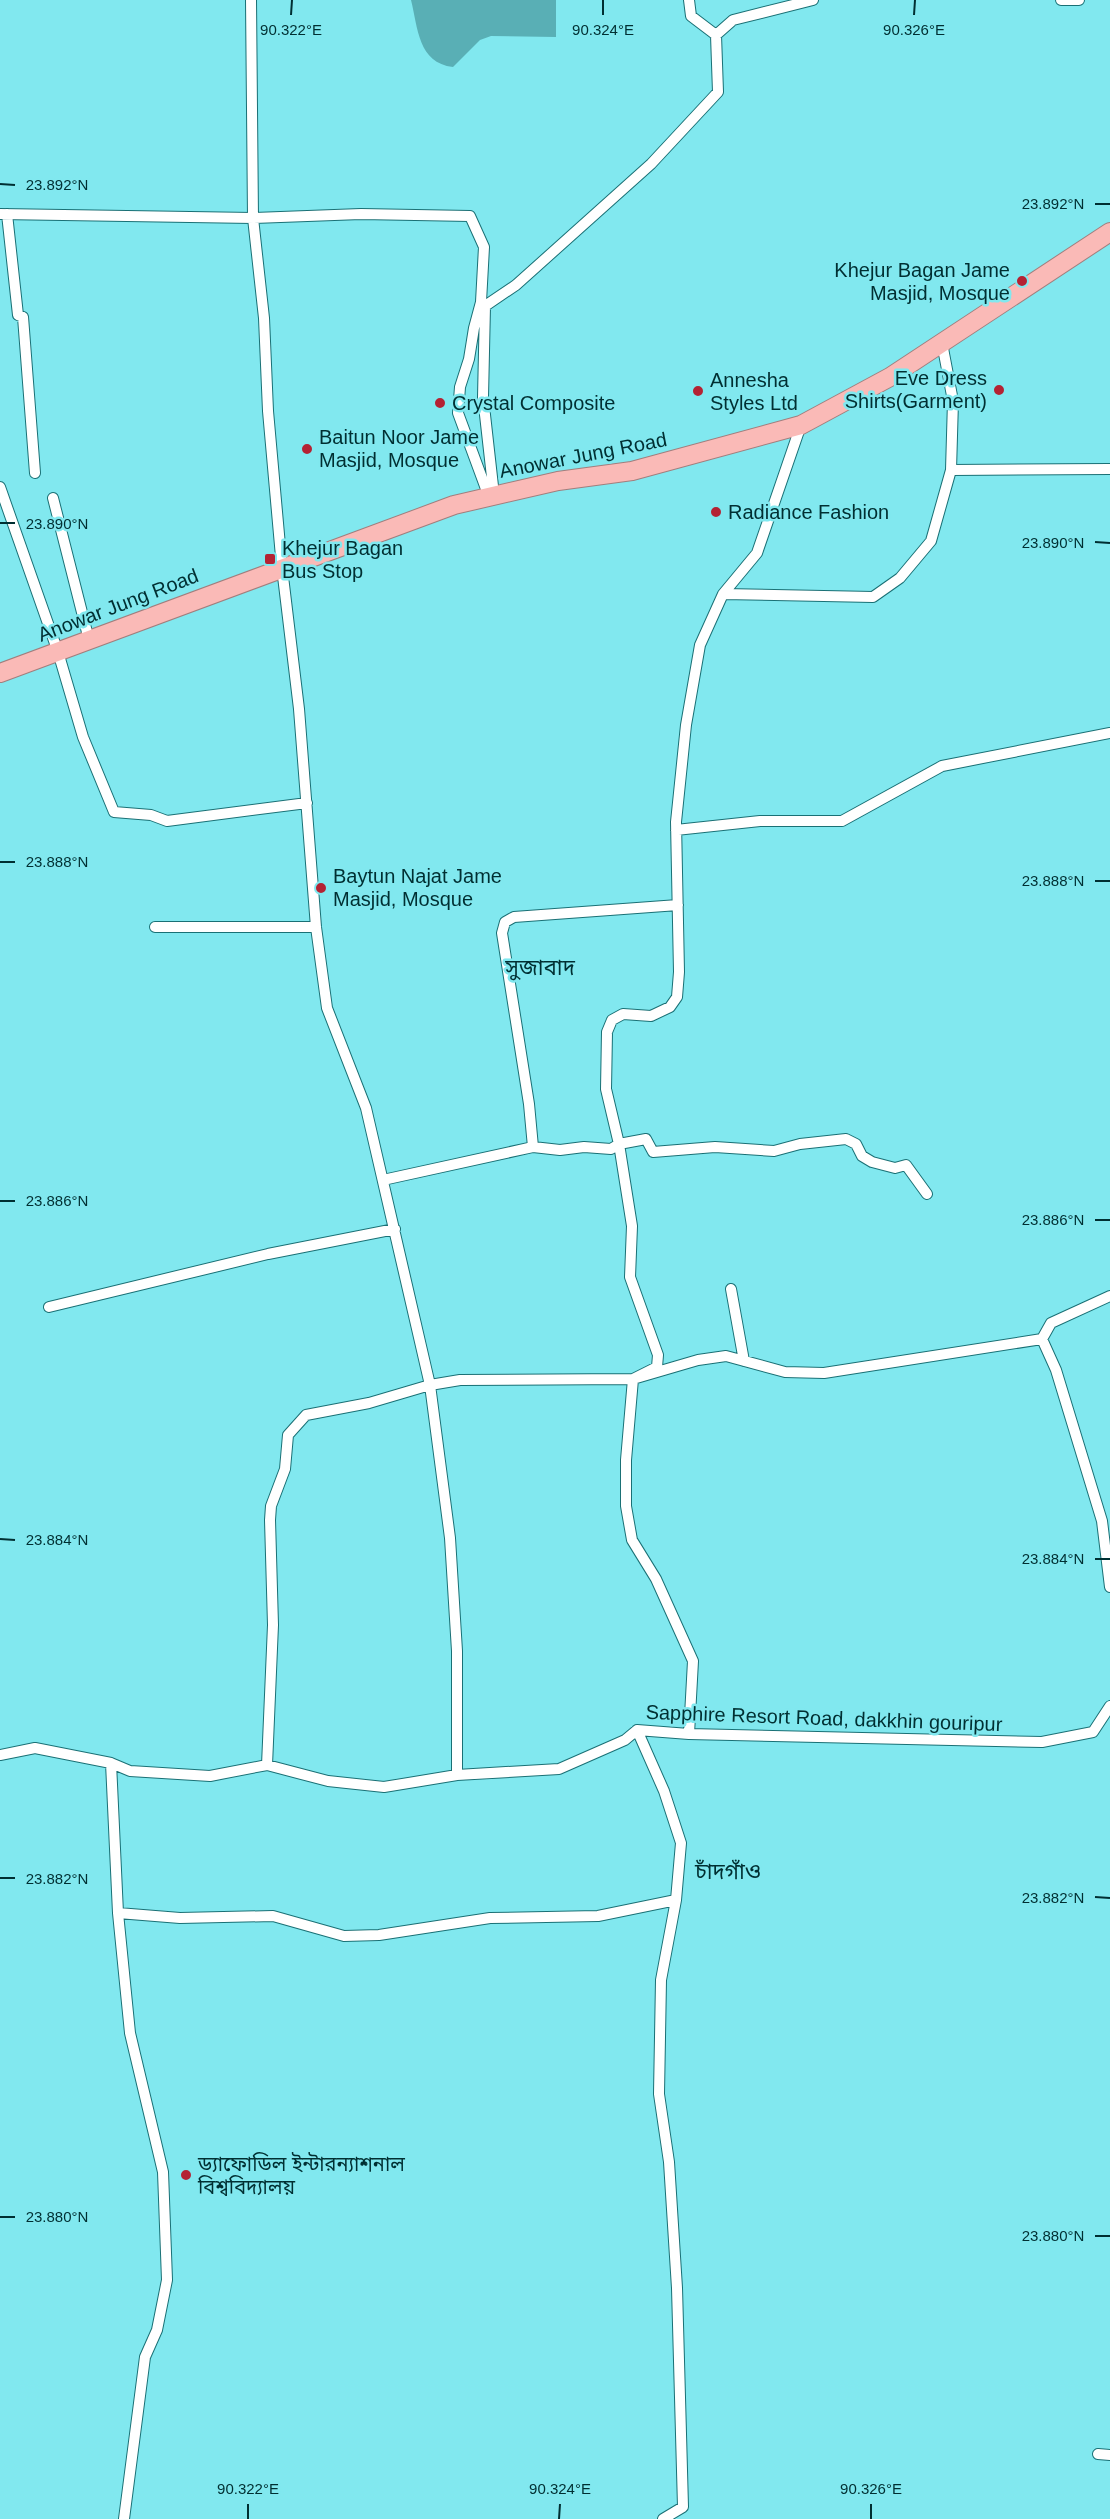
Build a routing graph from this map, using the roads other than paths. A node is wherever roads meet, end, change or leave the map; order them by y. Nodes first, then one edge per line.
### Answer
1 (251, 0) edge
2 (689, 0) edge
3 (813, 0) edge
4 (1061, 0) edge
5 (1079, 0) edge
6 (716, 35) junction
7 (4, 214) edge
8 (253, 219) junction
9 (1110, 232) edge
10 (942, 343) junction
11 (801, 425) junction
12 (1110, 469) edge
13 (951, 470) junction
14 (35, 473) dead end
15 (0, 487) edge
16 (492, 496) junction
17 (53, 498) dead end
18 (282, 568) junction
19 (723, 594) junction
20 (89, 640) junction
21 (58, 652) junction
22 (0, 673) edge
23 (1110, 733) edge
24 (307, 803) junction
25 (676, 830) junction
26 (678, 905) junction
27 (155, 927) dead end
28 (316, 927) junction
29 (619, 1144) junction
30 (533, 1147) junction
31 (383, 1180) junction
32 (927, 1194) dead end
33 (395, 1229) junction
34 (732, 1289) dead end
35 (1105, 1298) edge
36 (49, 1307) dead end
37 (1042, 1340) junction
38 (744, 1361) junction
39 (633, 1379) junction
40 (430, 1385) junction
41 (1110, 1587) edge
42 (1110, 1706) edge
43 (637, 1730) junction
44 (689, 1734) junction
45 (0, 1755) edge
46 (111, 1763) junction
47 (267, 1765) junction
48 (457, 1775) junction
49 (676, 1900) junction
50 (118, 1913) junction
51 (124, 2519) edge
52 (663, 2519) edge

1 - 8 street
2 - 6 street
3 - 6 street
4 - 5 street
6 - 16 street
7 - 8 street
7 - 14 street
8 - 16 street
8 - 18 street
9 - 10 highway, Anowar Jung Road
10 - 11 highway, Anowar Jung Road
10 - 13 street
11 - 16 highway, Anowar Jung Road
11 - 19 street
12 - 13 street
13 - 19 street
15 - 21 street
16 - 18 highway, Anowar Jung Road
17 - 20 street
18 - 20 highway, Anowar Jung Road
18 - 24 street
19 - 25 street
20 - 21 highway, Anowar Jung Road
21 - 22 highway, Anowar Jung Road
21 - 24 street
23 - 25 street
24 - 28 street
25 - 26 street
26 - 29 street
26 - 30 street
27 - 28 street
28 - 31 street
29 - 30 street
29 - 32 street
29 - 39 street
30 - 31 street
31 - 33 street
33 - 36 street
33 - 40 street
34 - 38 street
35 - 37 street
37 - 38 street
37 - 41 street
38 - 39 street
39 - 40 street
39 - 44 street
40 - 47 street
40 - 48 street
42 - 44 street, Sapphire Resort Road, dakkhin gouripur
43 - 44 street, Sapphire Resort Road, dakkhin gouripur
43 - 48 street, Sapphire Resort Road, dakkhin gouripur
43 - 49 street
45 - 46 street, Sapphire Resort Road, dakkhin gouripur
46 - 47 street, Sapphire Resort Road, dakkhin gouripur
46 - 50 street
47 - 48 street, Sapphire Resort Road, dakkhin gouripur
49 - 50 street
49 - 52 street
50 - 51 street

